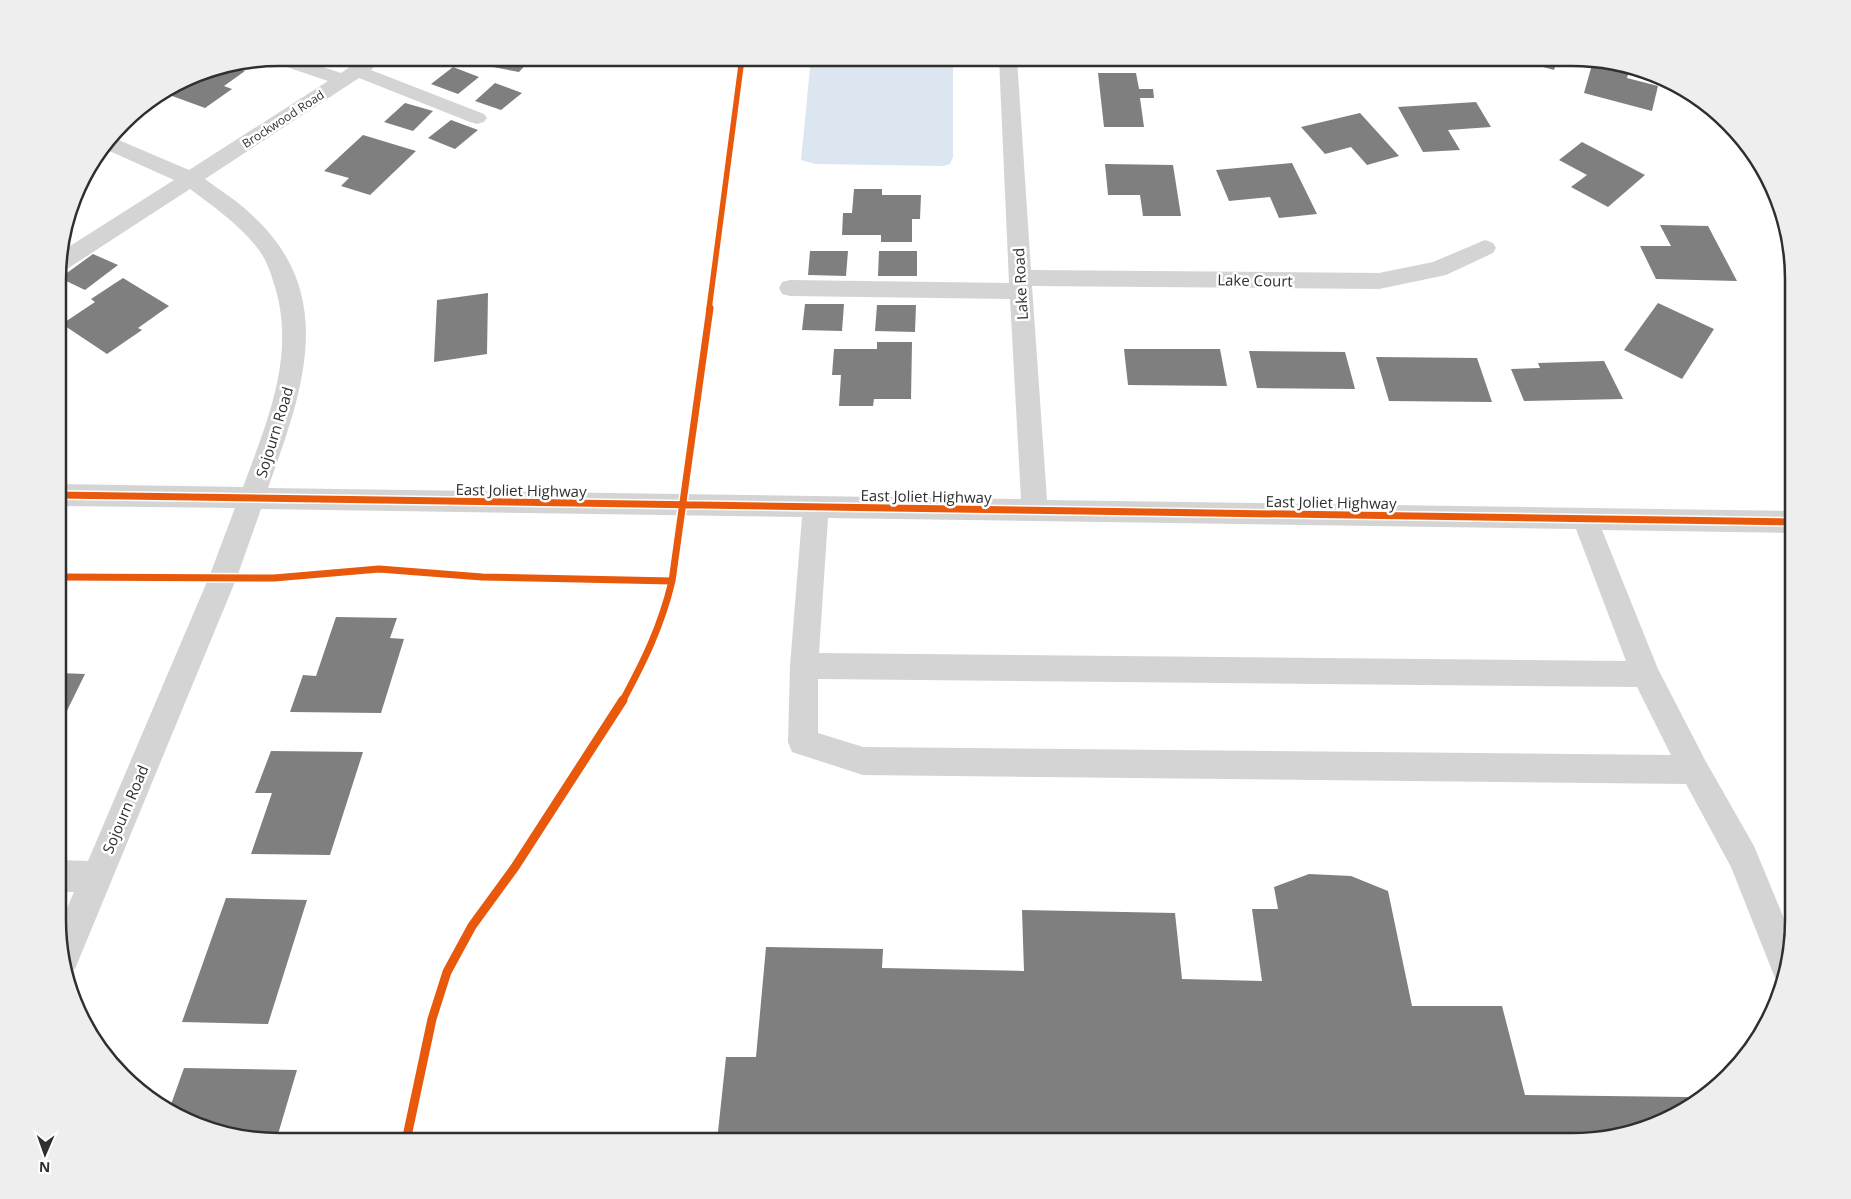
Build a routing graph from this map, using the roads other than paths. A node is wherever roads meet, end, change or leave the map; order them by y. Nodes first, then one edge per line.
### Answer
1 (311, 66) edge
2 (363, 66) edge
3 (1008, 66) edge
4 (350, 76) junction
5 (477, 118) dead end
6 (114, 145) edge
7 (192, 179) junction
8 (1485, 248) dead end
9 (68, 259) edge
10 (1020, 285) junction
11 (790, 288) dead end
12 (66, 495) edge
13 (253, 499) junction
14 (816, 508) junction
15 (1035, 511) junction
16 (1585, 520) junction
17 (1785, 522) edge
18 (804, 666) junction
19 (1645, 674) junction
20 (1694, 770) junction
21 (66, 876) edge
22 (96, 877) junction
23 (68, 945) edge
24 (1782, 954) edge

1 - 4 street
2 - 4 street, Brockwood Road
3 - 10 street, Lake Road
4 - 5 street
4 - 7 street, Brockwood Road
6 - 7 street, Sojourn Road
7 - 9 street, Brockwood Road
7 - 13 street, Sojourn Road
8 - 10 street, Lake Court
10 - 11 street, Lake Court
10 - 15 street, Lake Road
12 - 13 street, East Joliet Highway
13 - 14 street, East Joliet Highway
13 - 22 street, Sojourn Road
14 - 15 street, East Joliet Highway
14 - 18 street
15 - 16 street, East Joliet Highway
16 - 17 street, East Joliet Highway
16 - 19 street
18 - 19 street
18 - 20 street
19 - 20 street
20 - 24 street
21 - 22 street
22 - 23 street, Sojourn Road

